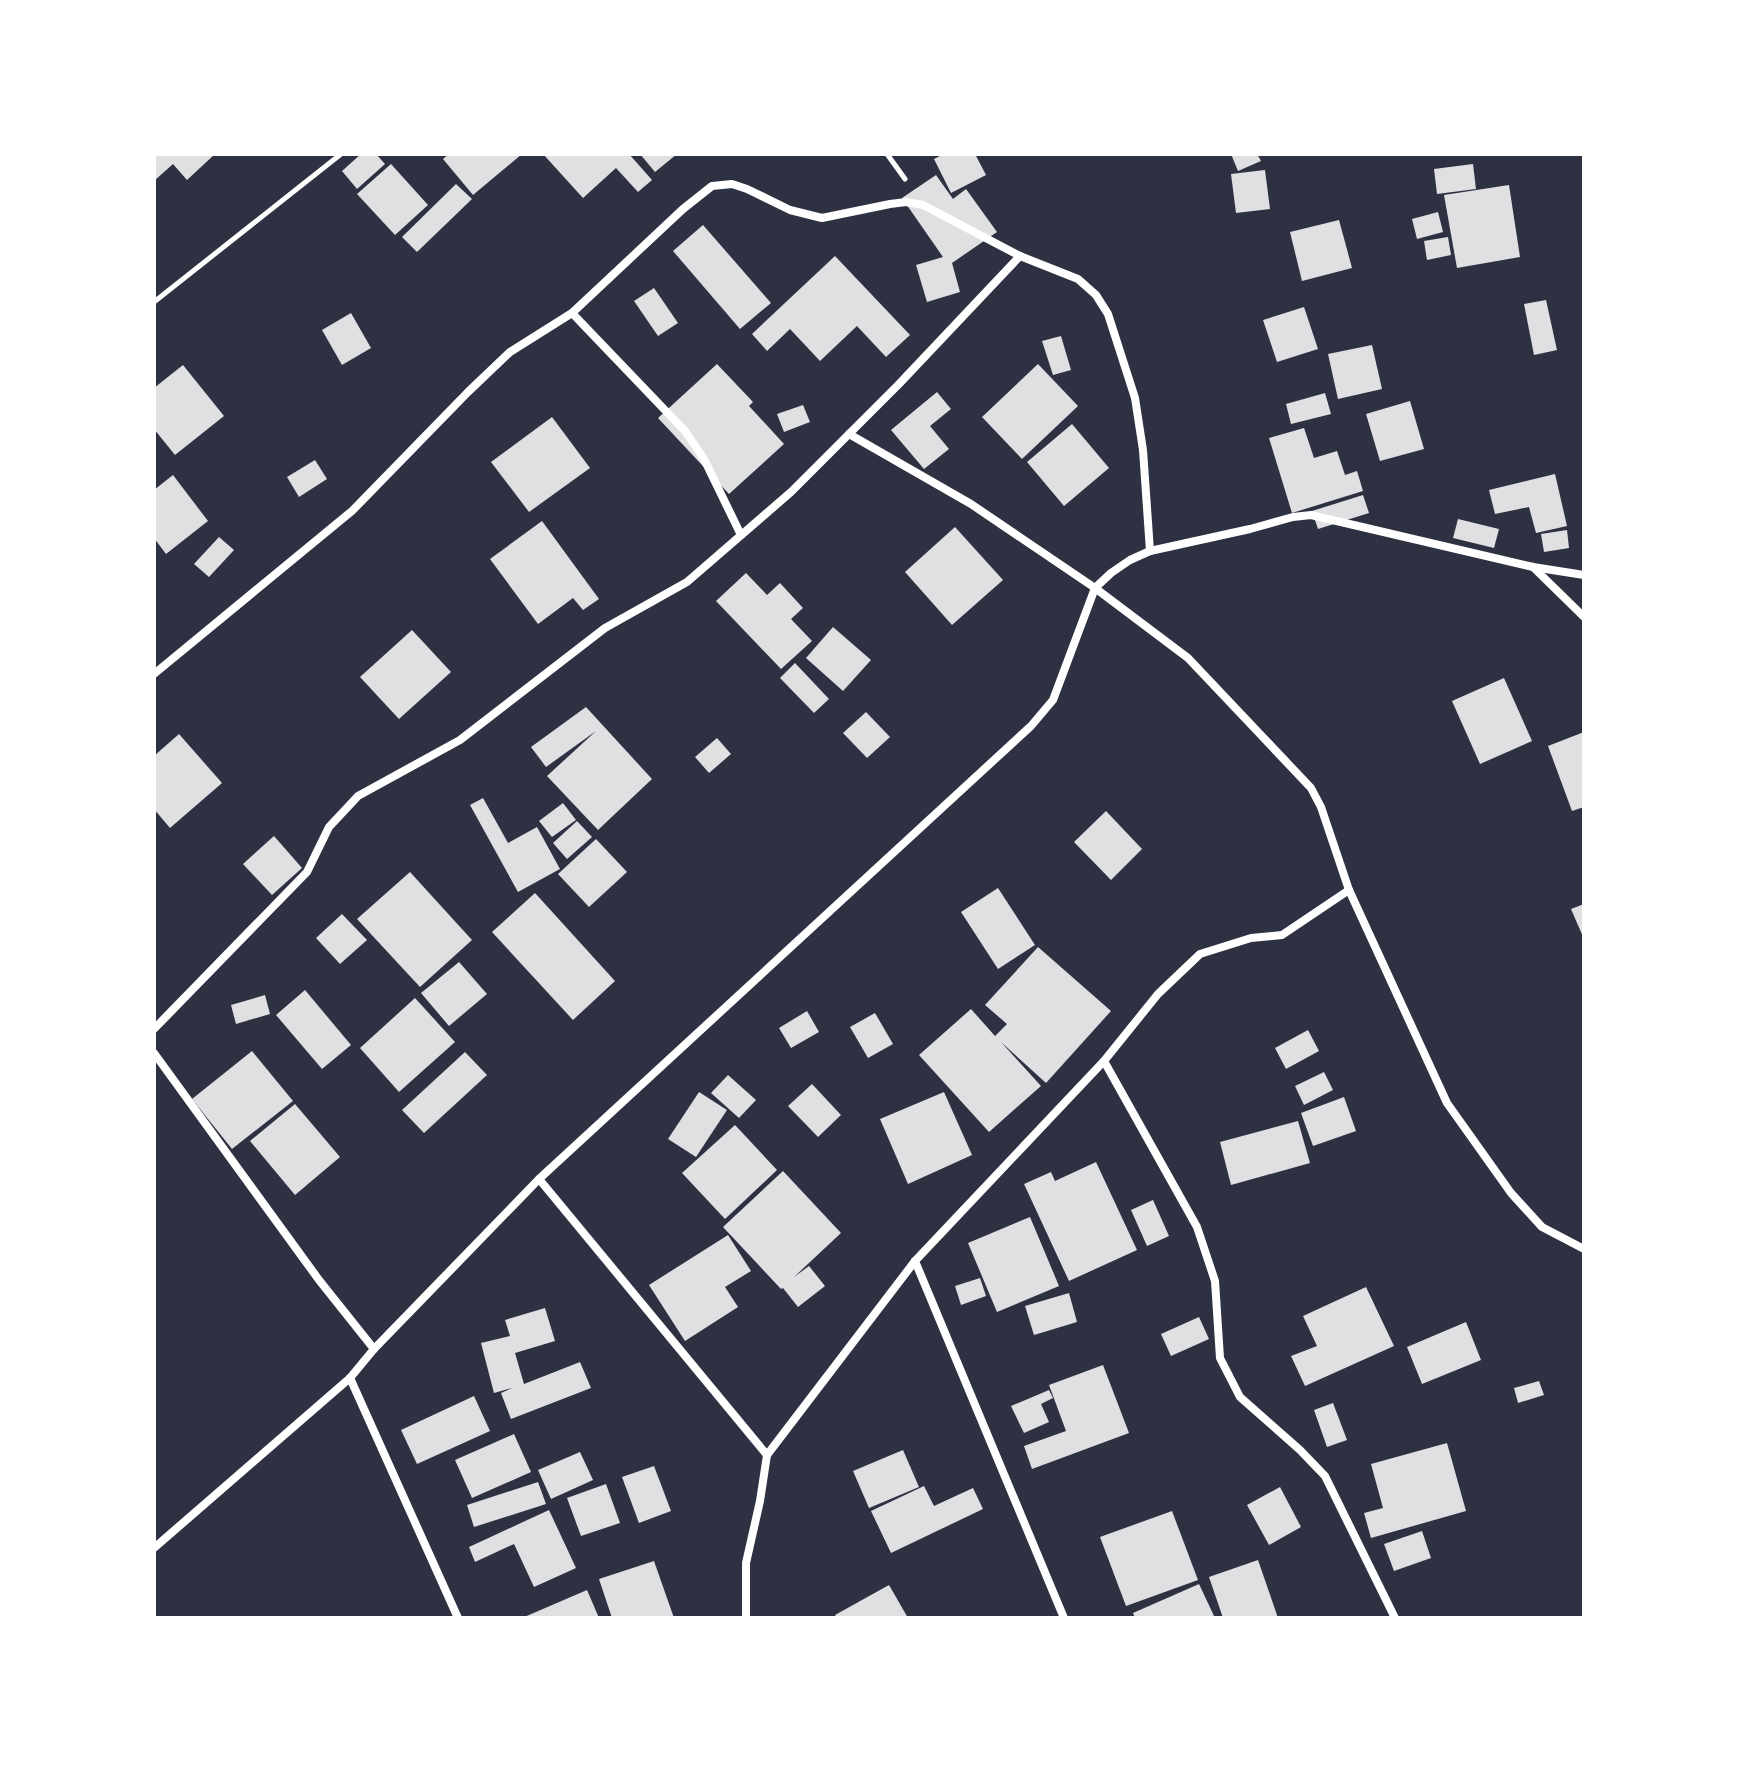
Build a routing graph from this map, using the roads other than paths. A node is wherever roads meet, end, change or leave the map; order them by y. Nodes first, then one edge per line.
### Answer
1 (1020, 256) junction
2 (572, 313) junction
3 (849, 434) junction
4 (741, 535) junction
5 (1150, 551) junction
6 (1533, 567) junction
7 (1584, 575) edge
8 (1095, 588) junction
9 (1584, 617) edge
10 (154, 674) edge
11 (1349, 890) junction
12 (154, 1029) edge
13 (154, 1053) edge
14 (1104, 1061) junction
15 (539, 1179) junction
16 (1584, 1249) edge
17 (915, 1261) junction
18 (374, 1349) junction
19 (350, 1378) junction
20 (767, 1455) junction
21 (154, 1548) edge
22 (458, 1618) edge
23 (746, 1618) edge
24 (1064, 1618) edge
25 (1395, 1618) edge

1 - 2 street
1 - 3 street
1 - 5 street
2 - 4 street
2 - 10 street
3 - 4 street
3 - 8 street
4 - 12 street
5 - 6 street
5 - 8 street
6 - 7 street
6 - 9 street
8 - 11 street
8 - 15 street
11 - 14 street
11 - 16 street
13 - 18 street
14 - 17 street
14 - 25 street
15 - 18 street
15 - 20 street
17 - 20 street
17 - 24 street
18 - 19 street
19 - 21 street
19 - 22 street
20 - 23 street

